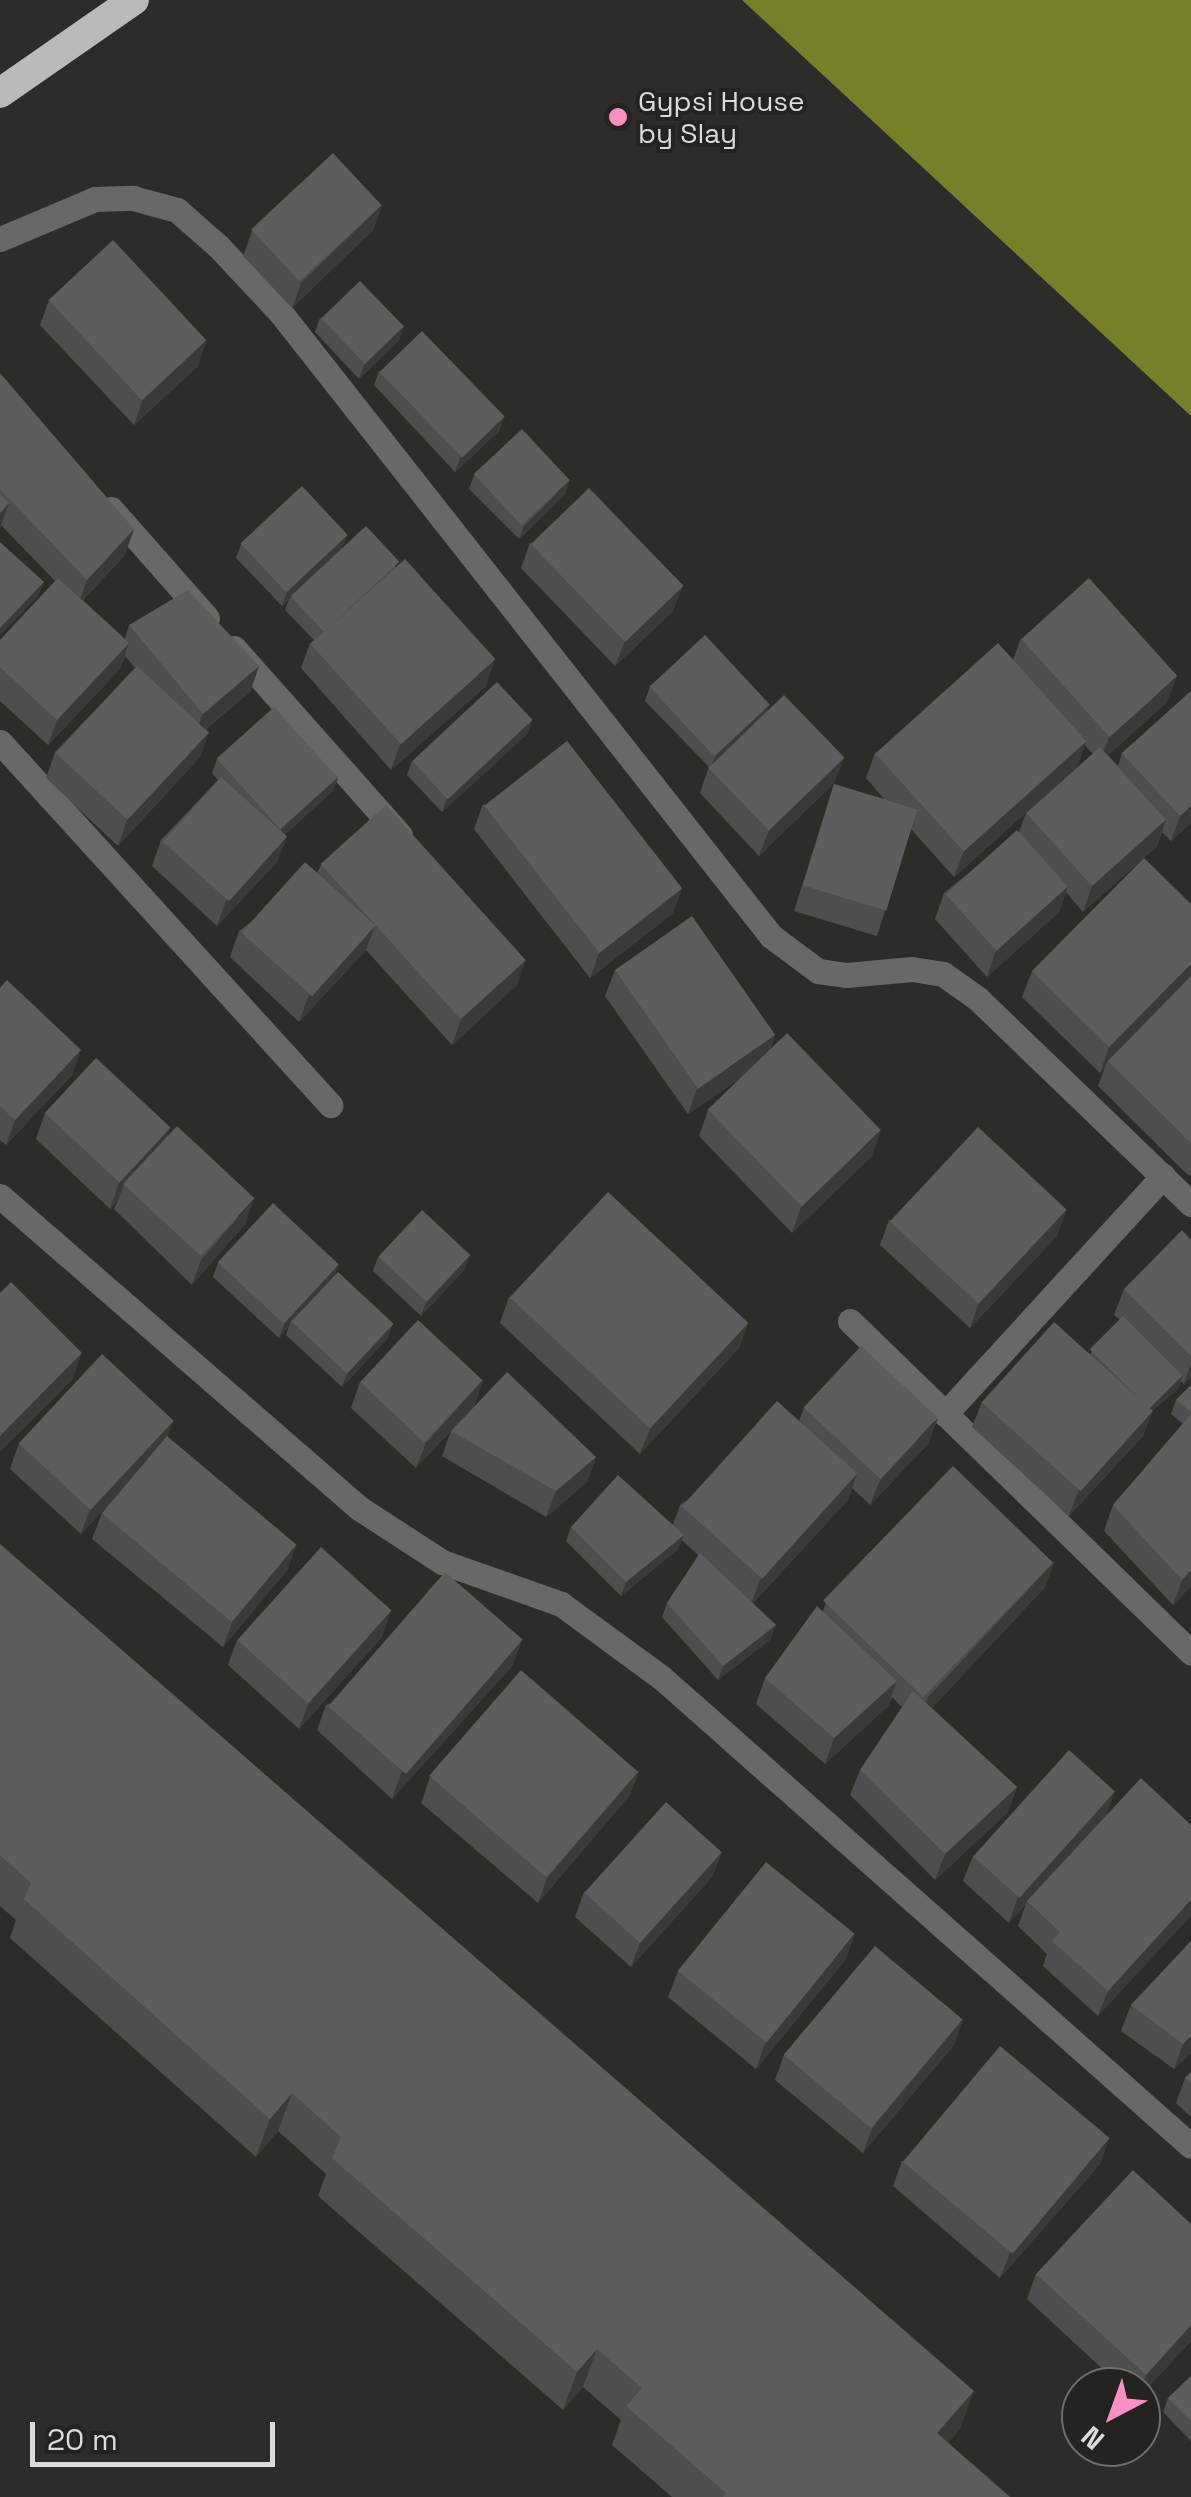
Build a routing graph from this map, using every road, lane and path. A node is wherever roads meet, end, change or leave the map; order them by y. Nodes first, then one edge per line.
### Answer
1 (134, 0) edge
2 (0, 93) edge
3 (0, 239) edge
4 (92, 488) edge
5 (0, 742) edge
6 (421, 858) edge
7 (330, 1105) dead end
8 (1163, 1176) junction
9 (0, 1196) edge
10 (1191, 1204) edge
11 (850, 1321) dead end
12 (944, 1414) junction
13 (1191, 1652) edge
14 (1191, 2146) edge

1 - 2 highway
3 - 8 street
4 - 6 street
5 - 7 street
8 - 10 street
8 - 12 street
9 - 14 street
11 - 12 street
12 - 13 street

